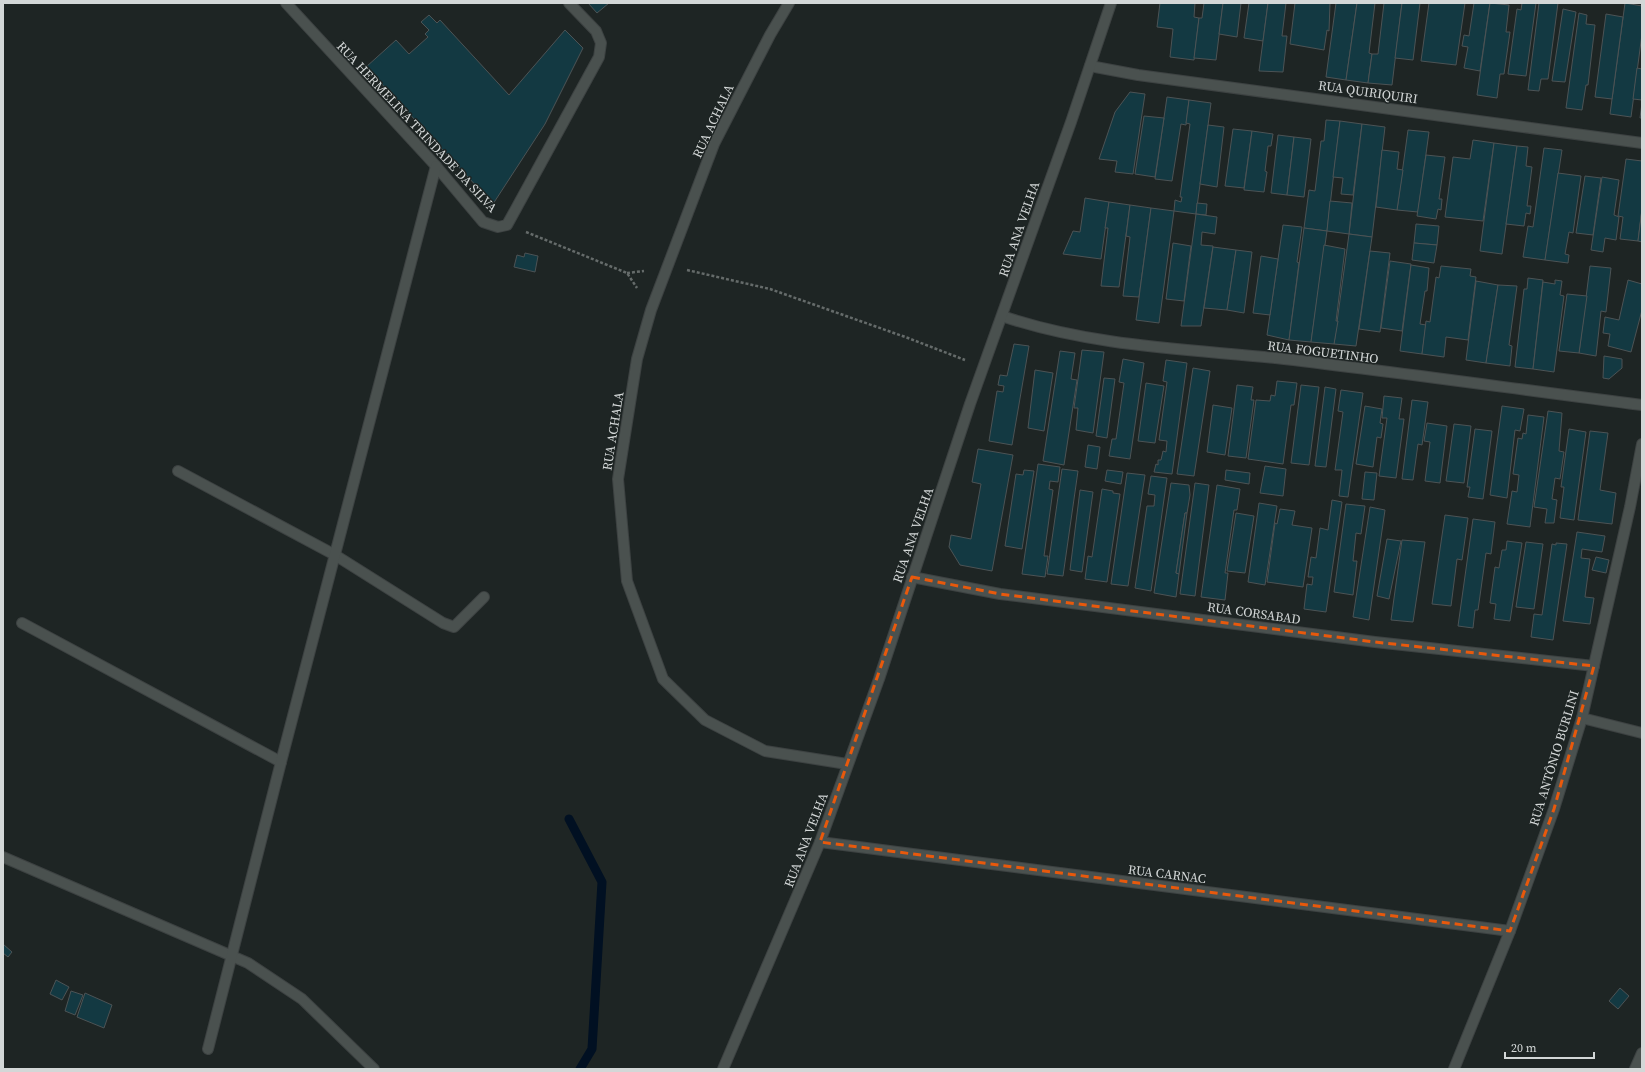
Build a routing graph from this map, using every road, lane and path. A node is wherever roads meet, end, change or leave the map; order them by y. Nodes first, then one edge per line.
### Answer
1 (286, 3) edge
2 (569, 3) edge
3 (789, 3) edge
4 (1111, 3) edge
5 (1090, 66) junction
6 (1642, 143) edge
7 (436, 166) junction
8 (507, 225) junction
9 (668, 267) junction
10 (651, 310) junction
11 (1002, 316) junction
12 (983, 368) junction
13 (1642, 405) edge
14 (1642, 444) edge
15 (178, 471) dead end
16 (335, 555) junction
17 (912, 577) junction
18 (484, 597) dead end
19 (22, 622) dead end
20 (1594, 666) junction
21 (1582, 718) junction
22 (1642, 733) edge
23 (281, 762) junction
24 (847, 764) junction
25 (820, 842) junction
26 (3, 857) edge
27 (1510, 931) junction
28 (232, 956) junction
29 (208, 1049) dead end
30 (1642, 1053) edge
31 (374, 1069) edge
32 (723, 1069) edge
33 (1454, 1069) edge
34 (1635, 1069) edge

1 - 7 street, RUA HERMELINA TRINDADE DA SILVA
2 - 8 street, RUA HERMELINA TRINDADE DA SILVA
3 - 9 street, RUA ACHALA
4 - 5 street, RUA ANA VELHA
5 - 6 street, RUA QUIRIQUIRI
5 - 11 street, RUA ANA VELHA
7 - 8 street, RUA HERMELINA TRINDADE DA SILVA
7 - 16 street
8 - 10 path
9 - 10 street, RUA ACHALA
9 - 12 path
10 - 24 street, RUA ACHALA
11 - 12 street, RUA ANA VELHA
11 - 13 street, RUA FOGUETINHO
12 - 17 street, RUA ANA VELHA
14 - 20 street, RUA ANTÔNIO BURLINI
15 - 16 street
16 - 18 street
16 - 23 street
17 - 20 street, RUA CORSABAD
17 - 24 street, RUA ANA VELHA
19 - 23 street
20 - 21 street, RUA ANTÔNIO BURLINI
21 - 22 street
21 - 27 street, RUA ANTÔNIO BURLINI
23 - 28 street
24 - 25 street, RUA ANA VELHA
25 - 27 street, RUA CARNAC
25 - 32 street, RUA ANA VELHA
26 - 28 street
27 - 33 street, RUA ANTÔNIO BURLINI
28 - 29 street
28 - 31 street
30 - 34 street

